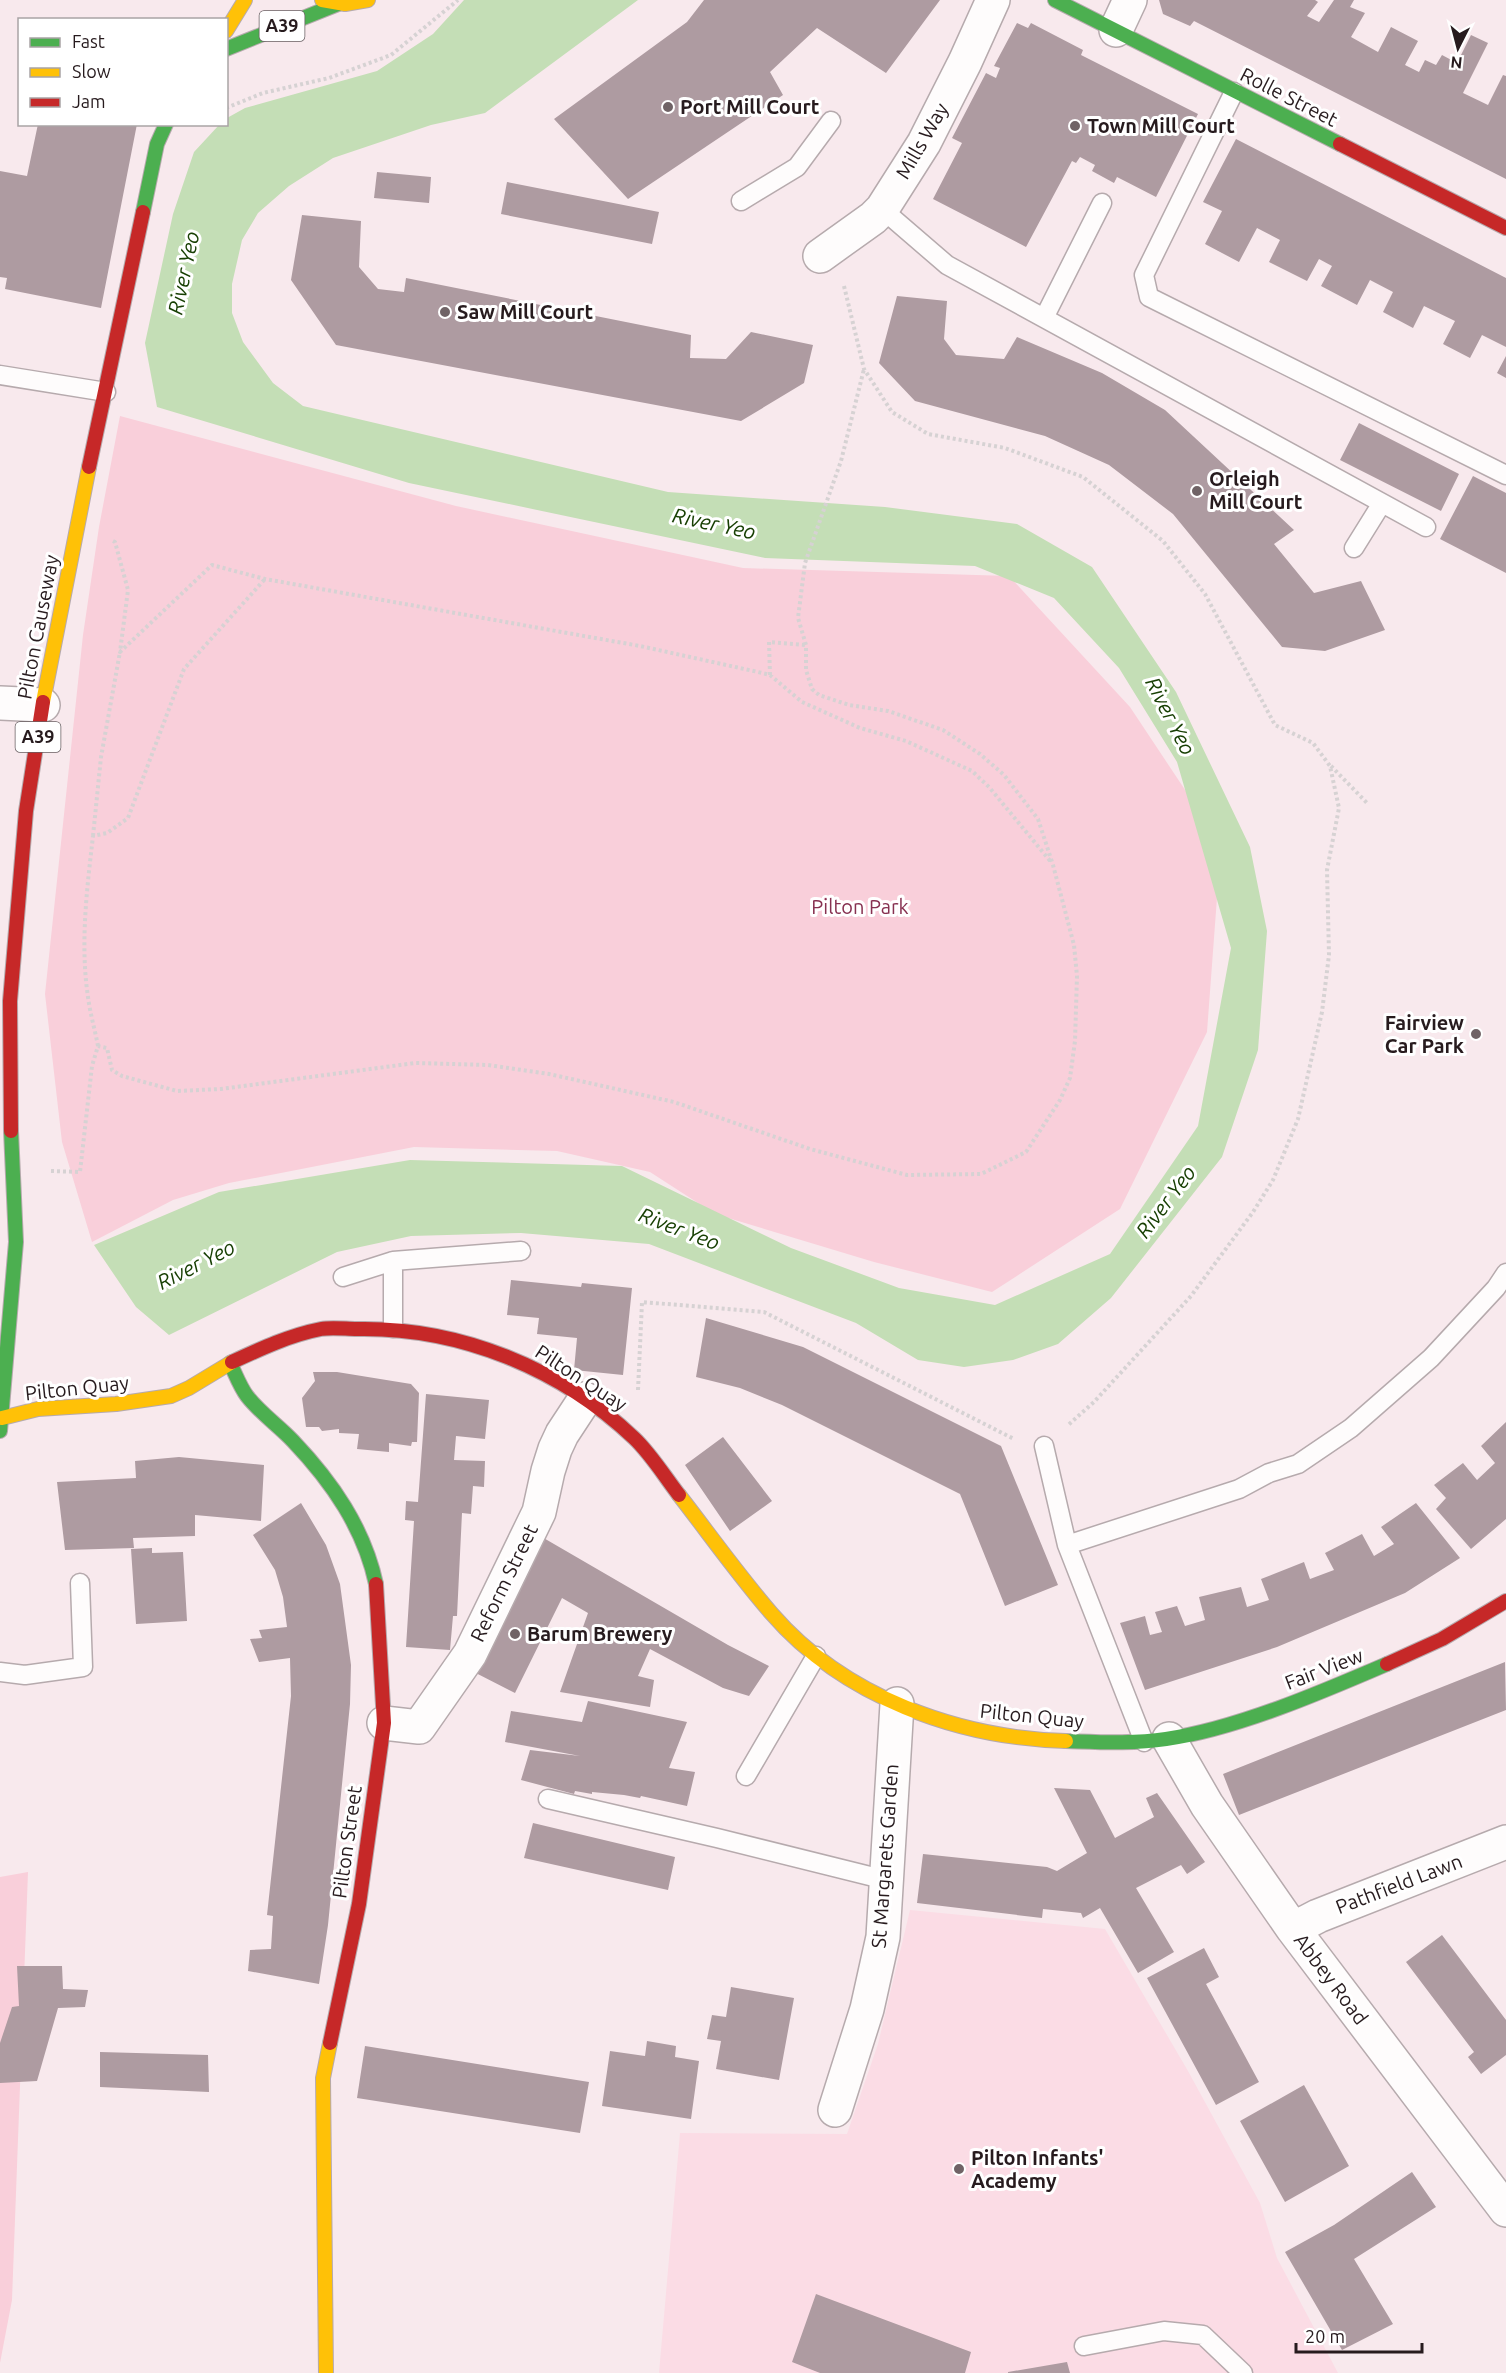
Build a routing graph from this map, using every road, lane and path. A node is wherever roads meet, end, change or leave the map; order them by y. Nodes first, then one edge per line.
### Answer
1 (245, 0) edge
2 (322, 0) edge
3 (368, 0) edge
4 (458, 0) edge
5 (993, 0) edge
6 (1055, 0) edge
7 (1130, 0) edge
8 (338, 4) junction
9 (228, 28) edge
10 (1116, 30) junction
11 (228, 48) edge
12 (1234, 92) junction
13 (228, 107) edge
14 (831, 122) dead end
15 (165, 126) edge
16 (741, 201) dead end
17 (1102, 203) dead end
18 (882, 209) junction
19 (1506, 228) edge
20 (820, 256) joint
21 (1044, 318) junction
22 (864, 369) junction
23 (0, 375) edge
24 (106, 392) junction
25 (1506, 475) edge
26 (1382, 503) junction
27 (1426, 527) dead end
28 (1354, 548) dead end
29 (265, 579) junction
30 (128, 590) dead end
31 (806, 645) junction
32 (120, 652) junction
33 (770, 675) junction
34 (0, 703) edge
35 (43, 705) junction
36 (1330, 766) junction
37 (1368, 804) dead end
38 (93, 836) junction
39 (1053, 865) junction
40 (98, 1046) junction
41 (4, 1114) edge
42 (80, 1172) dead end
43 (521, 1251) dead end
44 (393, 1261) junction
45 (1506, 1273) edge
46 (343, 1277) dead end
47 (393, 1328) junction
48 (4, 1350) edge
49 (230, 1363) junction
50 (585, 1399) junction
51 (1, 1425) edge
52 (635, 1439) junction
53 (1044, 1446) junction
54 (1067, 1545) junction
55 (80, 1583) dead end
56 (1506, 1601) edge
57 (816, 1656) junction
58 (0, 1672) edge
59 (897, 1704) junction
60 (384, 1723) junction
61 (1157, 1740) junction
62 (746, 1776) dead end
63 (548, 1799) dead end
64 (1506, 1842) edge
65 (886, 1880) junction
66 (1293, 1929) junction
67 (835, 2110) dead end
68 (1506, 2210) edge
69 (1084, 2346) dead end
70 (326, 2373) edge
71 (1243, 2373) edge

1 - 9 street, A39
2 - 8 street
3 - 8 street
4 - 13 path
5 - 18 street, Mills Way
6 - 10 street, Rolle Street
7 - 10 street
8 - 11 street, A39
10 - 12 street, Rolle Street
12 - 19 street, Rolle Street
12 - 25 lane
14 - 16 lane
15 - 24 street, Pilton Causeway / A39
17 - 21 lane
18 - 20 street, Mills Way
18 - 21 lane
20 - 22 path
21 - 26 lane
22 - 31 path
22 - 36 path
23 - 24 lane
24 - 35 street, Pilton Causeway / A39
26 - 27 lane
26 - 28 lane
29 - 32 path
29 - 33 path
29 - 38 path
30 - 32 path
31 - 33 path
31 - 39 path
32 - 38 path
33 - 39 path
34 - 35 street
35 - 41 street, Pilton Causeway / A39
36 - 37 path
36 - 53 path
38 - 40 path
39 - 40 path
40 - 42 path
41 - 48 street, Pilton Causeway / A39
43 - 44 lane
44 - 46 lane
44 - 47 lane
45 - 54 lane
47 - 49 street, Pilton Quay
47 - 50 street, Pilton Quay
48 - 51 street, A39
49 - 51 street, Pilton Quay
49 - 60 street, Pilton Street
50 - 52 street, Pilton Quay
50 - 60 street, Reform Street
52 - 53 path
52 - 57 street, Pilton Quay
53 - 54 lane
54 - 61 lane
55 - 58 lane
56 - 61 street, Fair View
57 - 59 street, Pilton Quay
57 - 62 lane
59 - 61 street, Pilton Quay
59 - 65 street, St Margarets Garden
60 - 70 street, Pilton Street
61 - 66 street, Abbey Road
63 - 65 lane
64 - 66 street, Pathfield Lawn
65 - 67 street, St Margarets Garden
66 - 68 street, Abbey Road
69 - 71 lane

